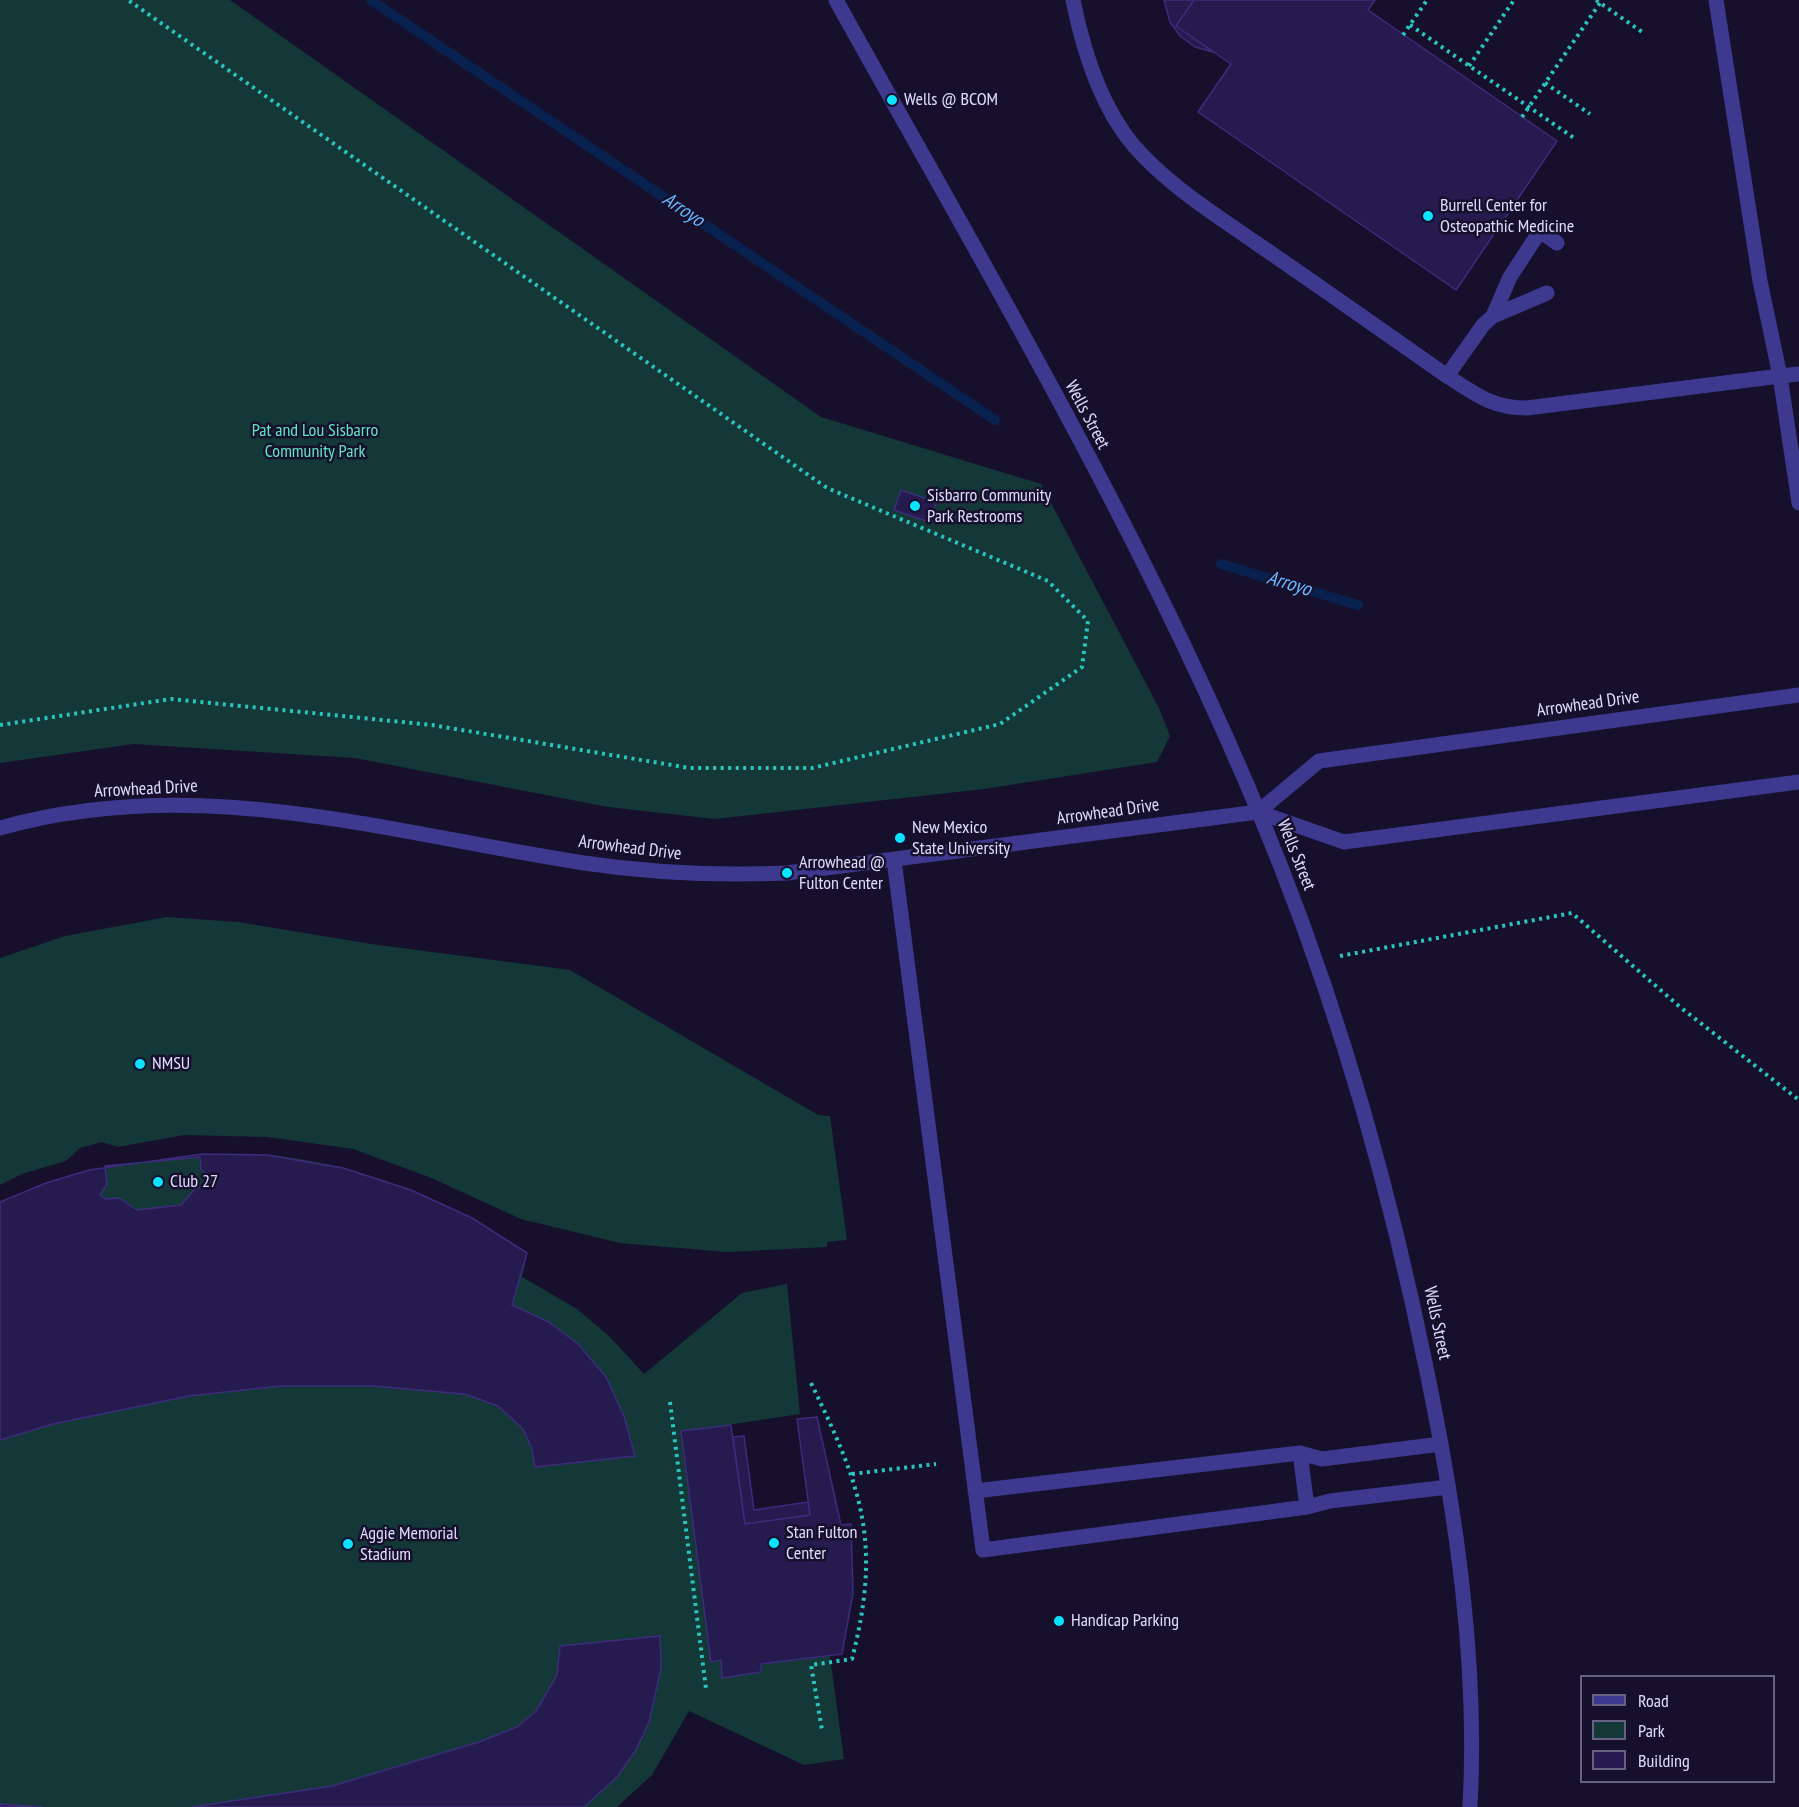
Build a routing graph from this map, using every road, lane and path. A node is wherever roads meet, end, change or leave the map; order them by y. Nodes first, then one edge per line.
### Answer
1 (128, 0) edge
2 (836, 0) edge
3 (1073, 0) edge
4 (1427, 0) edge
5 (1514, 0) edge
6 (1716, 0) edge
7 (1599, 1) edge
8 (1410, 25) junction
9 (1645, 34) dead end
10 (1403, 35) dead end
11 (1469, 66) junction
12 (1545, 83) junction
13 (1529, 107) junction
14 (1590, 114) dead end
15 (1522, 117) dead end
16 (1574, 138) dead end
17 (1557, 243) dead end
18 (1547, 293) dead end
19 (1493, 316) junction
20 (1799, 374) edge
21 (1447, 376) junction
22 (1780, 376) junction
23 (1799, 503) edge
24 (1799, 694) edge
25 (0, 724) edge
26 (1799, 782) edge
27 (1258, 812) junction
28 (0, 828) edge
29 (894, 860) junction
30 (1316, 961) junction
31 (1799, 1100) edge
32 (811, 1383) dead end
33 (670, 1402) dead end
34 (1441, 1444) junction
35 (1300, 1453) junction
36 (936, 1464) dead end
37 (852, 1474) junction
38 (1448, 1487) junction
39 (975, 1491) junction
40 (1307, 1507) junction
41 (706, 1689) dead end
42 (822, 1730) dead end
43 (1470, 1807) edge

1 - 25 path
2 - 27 street, Wells Street
3 - 21 street
4 - 8 path
5 - 11 path
6 - 22 street
7 - 9 path
7 - 12 path
8 - 10 path
8 - 11 path
11 - 13 path
12 - 13 path
12 - 14 path
13 - 15 path
13 - 16 path
17 - 19 street
18 - 19 street
19 - 21 street
20 - 22 street
21 - 22 street
22 - 23 street
24 - 27 street, Arrowhead Drive
26 - 27 street, Arrowhead Drive
27 - 29 street, Arrowhead Drive
27 - 30 street, Wells Street
28 - 29 street, Arrowhead Drive
29 - 39 street
30 - 31 path
30 - 34 street, Wells Street
32 - 37 path
33 - 41 path
34 - 35 street
34 - 38 street, Wells Street
35 - 39 street
35 - 40 street
36 - 37 path
37 - 42 path
38 - 40 street
38 - 43 street, Wells Street
39 - 40 street

